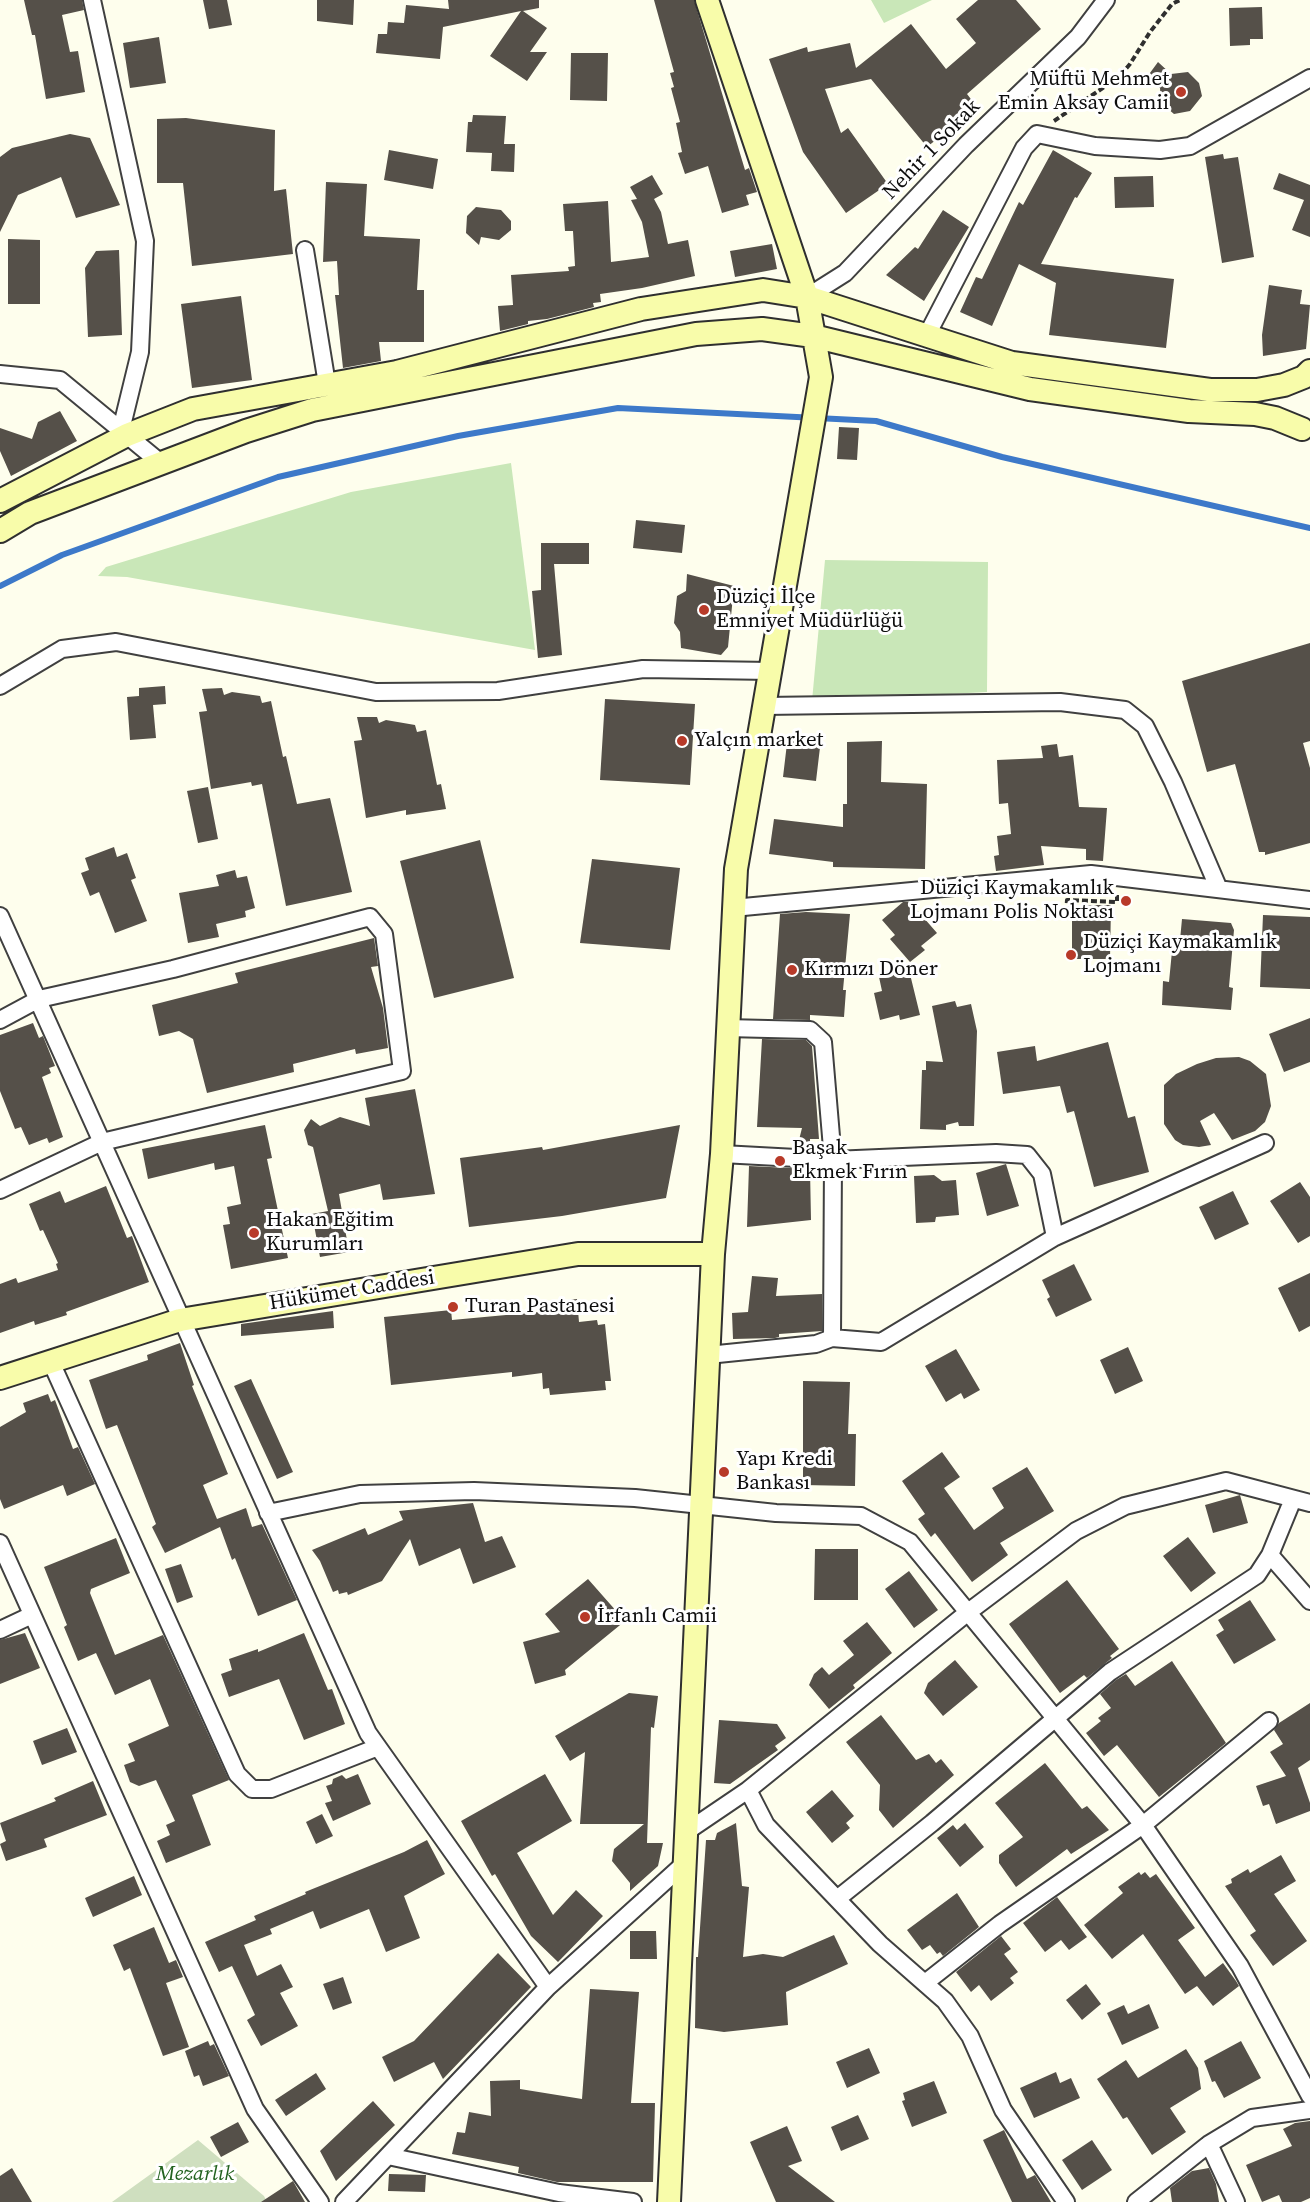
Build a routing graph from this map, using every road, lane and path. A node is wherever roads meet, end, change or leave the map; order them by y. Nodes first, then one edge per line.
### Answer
1 (92, 0) edge
2 (707, 0) edge
3 (1106, 0) edge
4 (1180, 0) edge
5 (1310, 78) edge
6 (1037, 134) junction
7 (305, 250) dead end
8 (807, 297) junction
9 (813, 336) junction
10 (926, 337) junction
11 (0, 374) edge
12 (1308, 375) edge
13 (327, 384) junction
14 (1306, 431) edge
15 (124, 432) junction
16 (162, 464) junction
17 (0, 501) edge
18 (0, 531) edge
19 (771, 671) junction
20 (0, 686) edge
21 (764, 706) junction
22 (1218, 887) junction
23 (1310, 900) edge
24 (1092, 901) dead end
25 (734, 908) junction
26 (1060, 915) dead end
27 (0, 916) edge
28 (39, 999) junction
29 (0, 1020) edge
30 (726, 1029) junction
31 (102, 1142) junction
32 (1265, 1143) dead end
33 (722, 1154) junction
34 (833, 1160) junction
35 (0, 1190) edge
36 (1054, 1237) junction
37 (713, 1254) junction
38 (180, 1320) junction
39 (832, 1338) junction
40 (708, 1355) junction
41 (51, 1362) junction
42 (0, 1378) edge
43 (1293, 1499) junction
44 (1310, 1503) edge
45 (701, 1504) junction
46 (268, 1513) junction
47 (0, 1543) edge
48 (1270, 1555) junction
49 (1310, 1601) edge
50 (967, 1613) junction
51 (32, 1615) junction
52 (0, 1630) edge
53 (1055, 1720) junction
54 (1269, 1721) dead end
55 (378, 1747) junction
56 (748, 1790) junction
57 (1143, 1825) junction
58 (686, 1832) junction
59 (684, 1864) junction
60 (837, 1899) junction
61 (925, 1983) junction
62 (548, 1987) junction
63 (1310, 2096) edge
64 (1310, 2110) edge
65 (1209, 2144) junction
66 (388, 2156) junction
67 (320, 2202) edge
68 (344, 2202) edge
69 (633, 2202) edge
70 (669, 2202) edge
71 (1066, 2202) edge
72 (1136, 2202) edge
73 (1236, 2202) edge

1 - 15 street
2 - 8 street
3 - 8 street, Nehir 1 Sokak
4 - 6 path
5 - 6 street
6 - 10 street
7 - 13 street
8 - 9 street
8 - 10 street
8 - 13 street
9 - 14 street
9 - 16 street
9 - 19 street
10 - 12 street
11 - 15 street
12 - 14 street
13 - 15 street
15 - 16 street
15 - 17 street
16 - 18 street
19 - 20 street
19 - 21 street
21 - 22 street
21 - 25 street
22 - 23 street
22 - 25 street
24 - 26 path
25 - 30 street
27 - 28 street
28 - 29 street
28 - 31 street
28 - 31 street
30 - 33 street
30 - 34 street
31 - 35 street
31 - 38 street
32 - 36 street
33 - 34 street
33 - 37 street
34 - 36 street
34 - 39 street
36 - 39 street
37 - 38 street, Hükümet Caddesi
37 - 40 street
38 - 41 street, Hükümet Caddesi
38 - 46 street
39 - 40 street
40 - 45 street
41 - 42 street, Hükümet Caddesi
41 - 55 street
43 - 44 street
43 - 48 street
43 - 50 street
45 - 46 street
45 - 50 street
45 - 58 street
46 - 55 street
47 - 51 street
48 - 49 street
48 - 53 street
50 - 53 street
50 - 56 street
51 - 52 street
51 - 67 street
53 - 57 street
53 - 60 street
54 - 57 street
55 - 62 street
56 - 58 street
56 - 60 street
57 - 61 street
57 - 63 street
58 - 59 street
59 - 62 street
59 - 70 street
60 - 61 street
61 - 71 street
62 - 66 street
64 - 65 street
65 - 72 street
65 - 73 street
66 - 68 street
66 - 69 street

